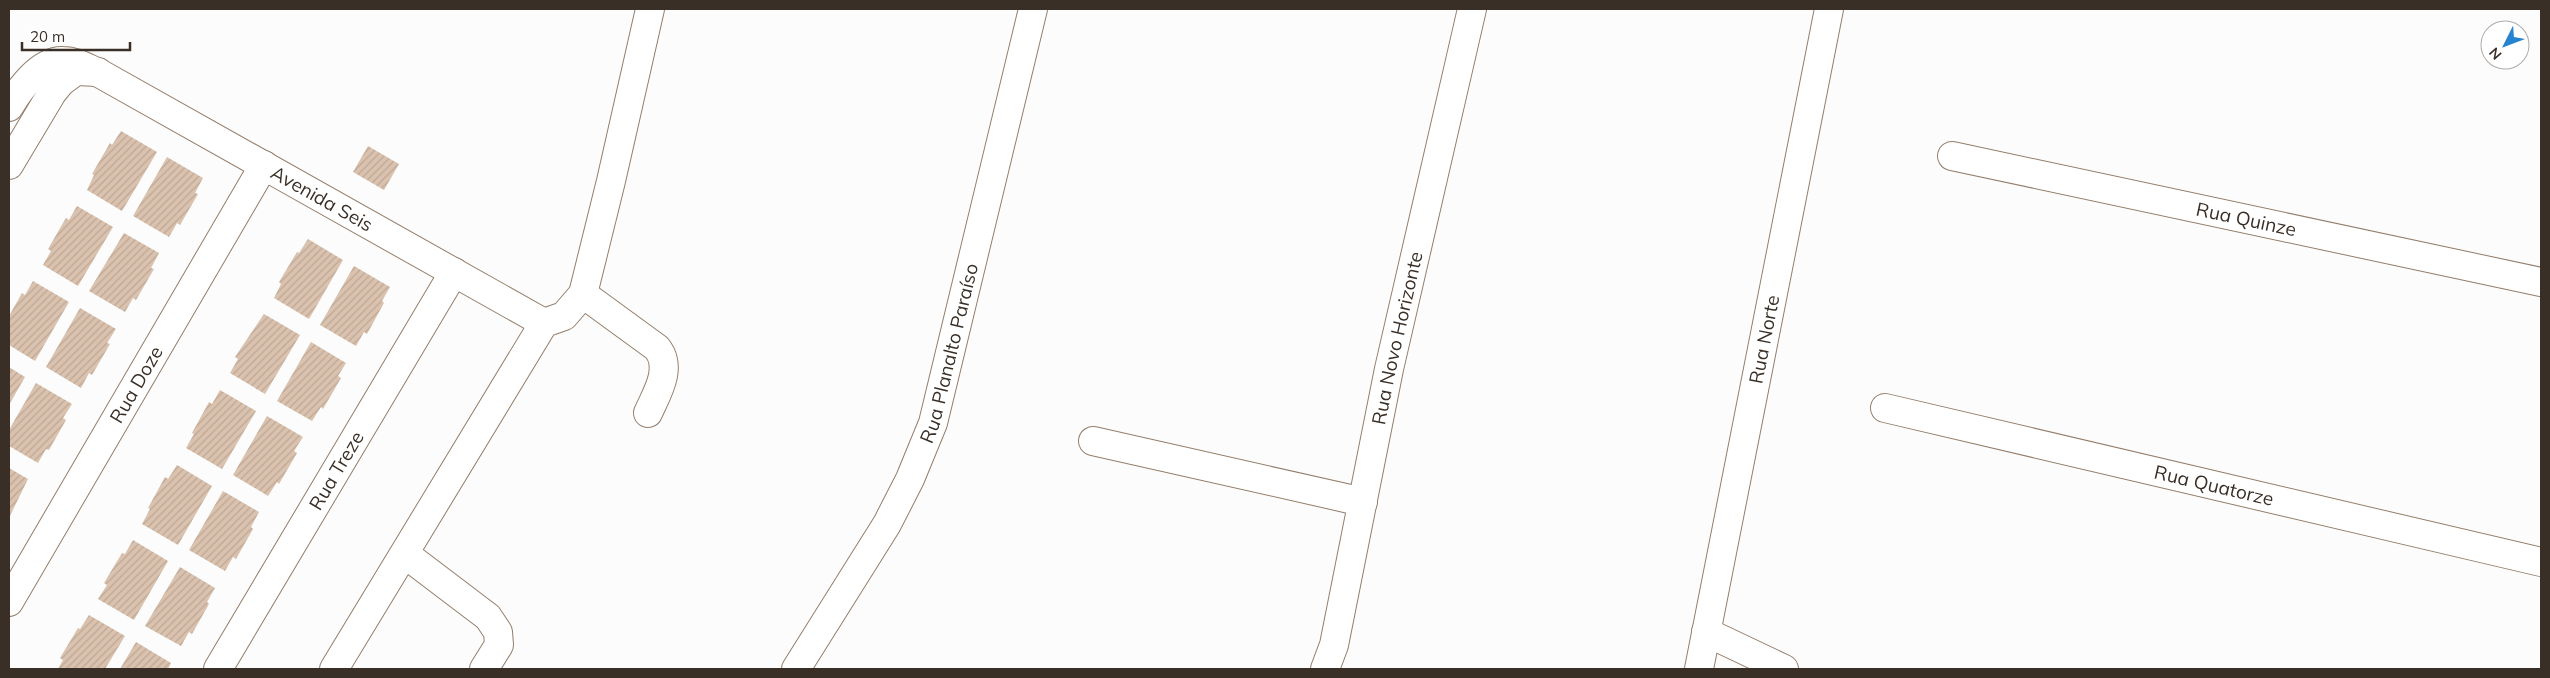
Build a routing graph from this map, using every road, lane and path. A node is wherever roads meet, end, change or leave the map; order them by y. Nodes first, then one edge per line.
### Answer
1 (650, 9) edge
2 (1033, 9) edge
3 (1472, 9) edge
4 (1829, 9) edge
5 (99, 73) junction
6 (9, 107) edge
7 (1952, 156) dead end
8 (9, 165) edge
9 (264, 165) junction
10 (454, 272) junction
11 (2541, 282) edge
12 (583, 294) junction
13 (544, 323) junction
14 (1885, 408) dead end
15 (648, 413) dead end
16 (1093, 441) dead end
17 (1363, 502) junction
18 (405, 554) junction
19 (2541, 562) edge
20 (9, 602) edge
21 (1706, 632) junction
22 (218, 669) edge
23 (334, 669) edge
24 (484, 669) edge
25 (796, 669) edge
26 (1325, 669) edge
27 (1699, 669) edge
28 (1784, 669) edge

1 - 12 street
2 - 25 street, Rua Planalto Paraíso
3 - 17 street, Rua Novo Horizonte
4 - 21 street, Rua Norte
5 - 6 street, Avenida Seis
5 - 8 street
5 - 9 street, Avenida Seis
7 - 11 street, Rua Quinze
9 - 10 street, Avenida Seis
9 - 20 street, Rua Doze
10 - 13 street, Avenida Seis
10 - 22 street, Rua Treze
12 - 13 street
12 - 15 street
13 - 18 street
14 - 19 street, Rua Quatorze
16 - 17 street
17 - 26 street, Rua Novo Horizonte
18 - 23 street
18 - 24 street
21 - 27 street, Rua Norte
21 - 28 street

